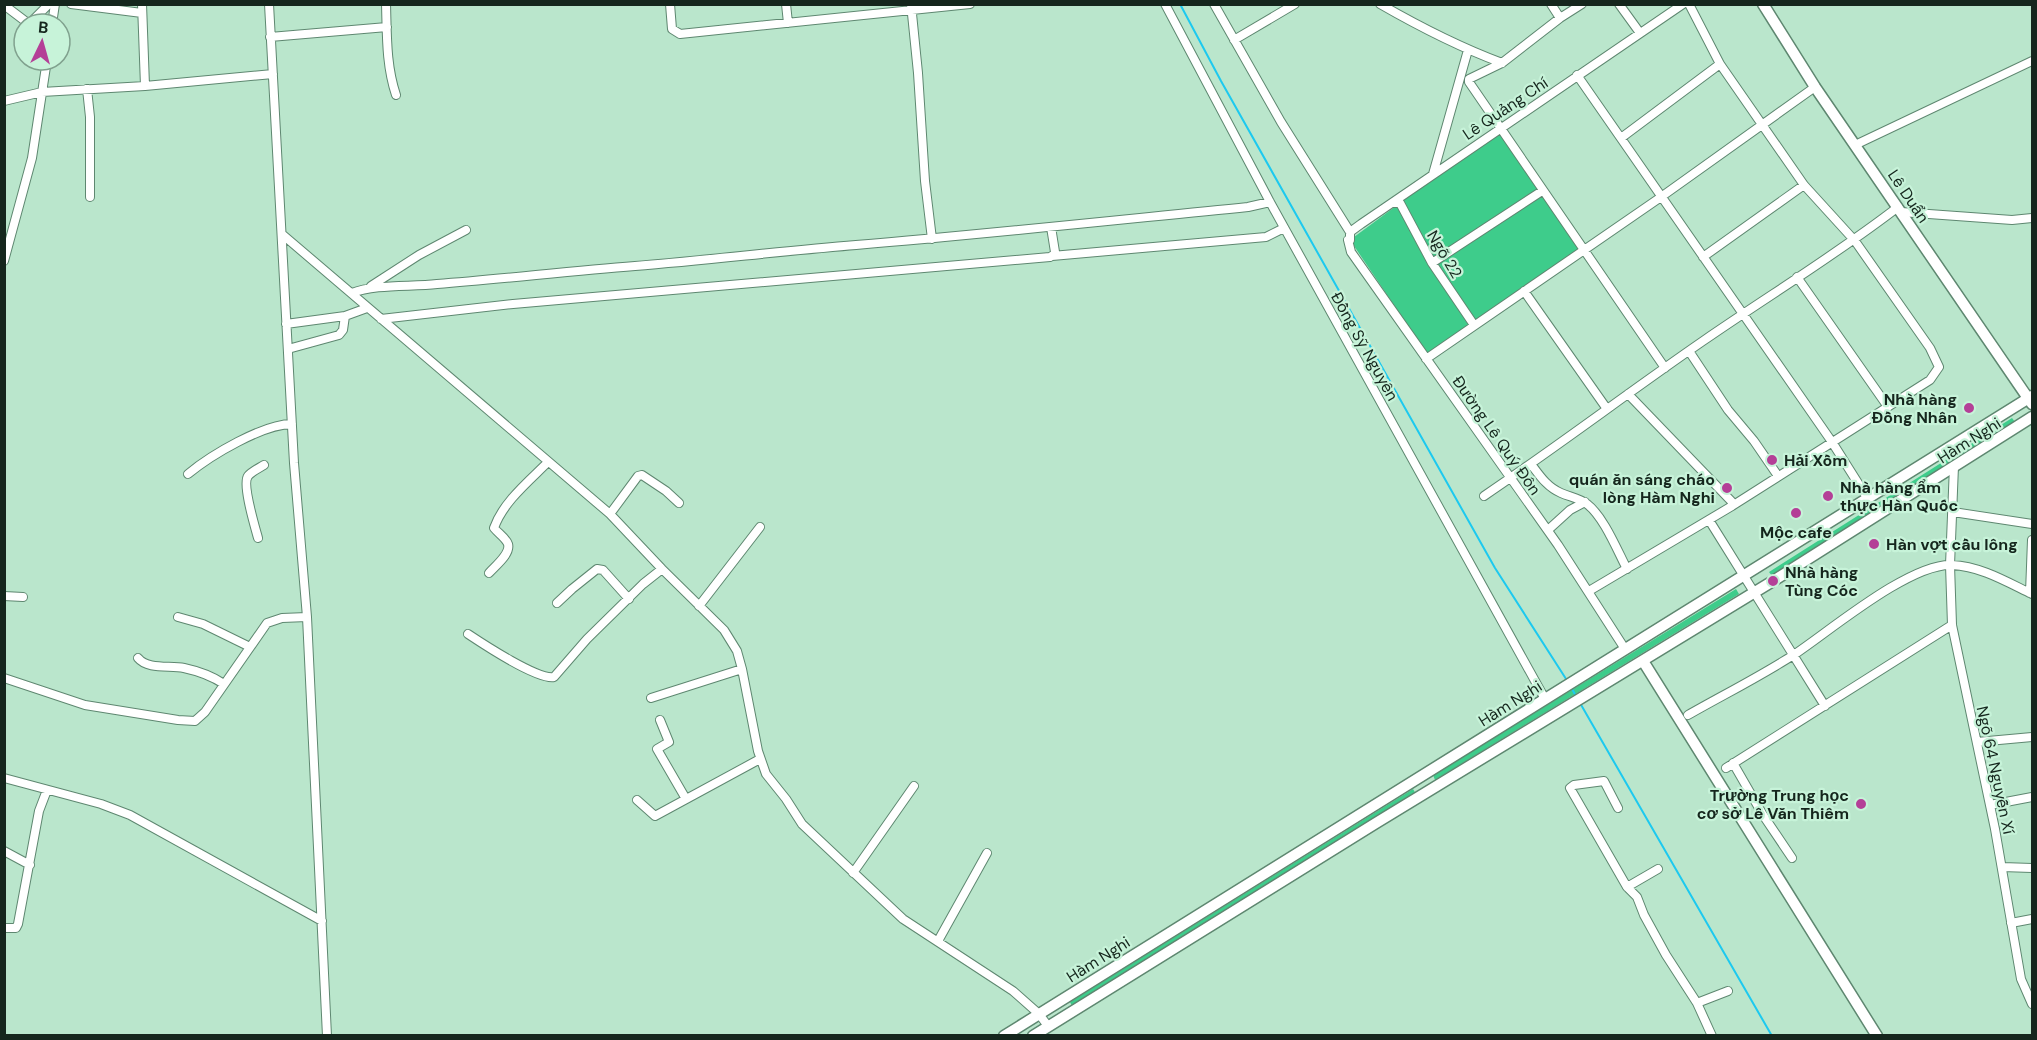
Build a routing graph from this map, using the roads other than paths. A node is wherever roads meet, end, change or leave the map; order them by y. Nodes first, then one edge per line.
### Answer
1 (49, 4) edge
2 (71, 4) edge
3 (269, 4) edge
4 (386, 4) edge
5 (670, 4) edge
6 (786, 4) edge
7 (970, 4) edge
8 (1165, 4) edge
9 (1214, 4) edge
10 (1295, 4) edge
11 (1380, 4) edge
12 (1551, 4) edge
13 (1582, 4) edge
14 (1619, 4) edge
15 (1683, 4) edge
16 (1689, 4) edge
17 (1763, 4) edge
18 (4, 5) edge
19 (911, 8) edge
20 (142, 9) edge
21 (1560, 18) junction
22 (788, 23) junction
23 (387, 27) junction
24 (1640, 33) junction
25 (270, 37) junction
26 (1234, 40) junction
27 (1468, 50) junction
28 (2032, 61) edge
29 (1502, 63) junction
30 (1720, 64) junction
31 (45, 72) edge
32 (273, 74) junction
33 (1577, 75) junction
34 (145, 86) junction
35 (1815, 87) junction
36 (87, 89) junction
37 (42, 92) junction
38 (396, 94) dead end
39 (4, 101) edge
40 (1762, 124) junction
41 (1499, 128) junction
42 (1621, 138) junction
43 (1855, 145) junction
44 (1433, 174) junction
45 (1804, 184) junction
46 (1542, 191) junction
47 (90, 197) dead end
48 (1661, 197) junction
49 (1270, 202) junction
50 (1391, 203) junction
51 (1900, 210) junction
52 (2032, 218) edge
53 (1052, 227) junction
54 (1284, 228) junction
55 (466, 230) dead end
56 (282, 234) junction
57 (1350, 236) junction
58 (932, 239) junction
59 (1855, 241) junction
60 (1583, 250) junction
61 (1050, 256) junction
62 (1703, 257) junction
63 (4, 261) edge
64 (1432, 263) junction
65 (1797, 277) junction
66 (370, 287) junction
67 (1524, 291) junction
68 (352, 293) junction
69 (367, 308) junction
70 (1742, 314) junction
71 (345, 316) junction
72 (381, 319) junction
73 (286, 324) junction
74 (1474, 325) junction
75 (288, 349) junction
76 (1689, 351) junction
77 (1426, 359) junction
78 (1665, 368) junction
79 (1628, 394) junction
80 (2031, 399) edge
81 (1888, 407) junction
82 (1607, 409) junction
83 (2032, 417) edge
84 (292, 424) junction
85 (1832, 442) junction
86 (548, 462) junction
87 (1531, 464) junction
88 (264, 465) dead end
89 (1954, 466) junction
90 (188, 474) dead end
91 (1778, 477) junction
92 (1511, 478) junction
93 (1484, 496) dead end
94 (1868, 499) junction
95 (679, 502) dead end
96 (1585, 502) junction
97 (1734, 504) junction
98 (1953, 512) junction
99 (610, 514) junction
100 (1709, 520) junction
101 (2032, 524) edge
102 (760, 527) dead end
103 (1548, 530) junction
104 (258, 538) dead end
105 (2032, 540) edge
106 (1950, 565) junction
107 (662, 569) junction
108 (1627, 569) junction
109 (489, 573) dead end
110 (1743, 576) junction
111 (1589, 591) junction
112 (1754, 593) junction
113 (2031, 593) edge
114 (4, 596) edge
115 (23, 597) dead end
116 (629, 599) junction
117 (557, 603) dead end
118 (699, 606) junction
119 (178, 617) dead end
120 (307, 617) junction
121 (1953, 625) junction
122 (468, 634) dead end
123 (250, 647) junction
124 (1625, 649) junction
125 (1793, 655) junction
126 (138, 658) dead end
127 (1643, 661) junction
128 (742, 669) junction
129 (4, 678) edge
130 (224, 684) junction
131 (651, 698) dead end
132 (1545, 699) junction
133 (1825, 706) junction
134 (1688, 715) dead end
135 (660, 720) dead end
136 (2032, 737) edge
137 (1977, 742) junction
138 (760, 759) junction
139 (1733, 763) junction
140 (1726, 768) dead end
141 (4, 778) edge
142 (914, 786) dead end
143 (47, 790) junction
144 (2032, 797) edge
145 (686, 799) junction
146 (637, 800) dead end
147 (1990, 805) junction
148 (1618, 808) dead end
149 (4, 851) edge
150 (987, 853) dead end
151 (1792, 858) dead end
152 (30, 865) junction
153 (2002, 867) junction
154 (2032, 868) edge
155 (1658, 869) dead end
156 (853, 873) junction
157 (1627, 887) junction
158 (2032, 919) edge
159 (322, 921) junction
160 (2011, 923) junction
161 (4, 928) edge
162 (938, 941) junction
163 (1728, 991) dead end
164 (1697, 1003) junction
165 (2032, 1004) edge
166 (1039, 1014) junction
167 (1048, 1026) junction
168 (327, 1035) edge
169 (1004, 1035) edge
170 (1033, 1035) edge
171 (1712, 1035) edge
172 (1877, 1035) edge

1 - 18 street
2 - 20 street
3 - 25 street
4 - 23 street
5 - 22 street
6 - 22 street
7 - 19 street
8 - 49 street, Đồng Sỹ Nguyên
9 - 26 street, Đường Lê Quý Đôn
10 - 26 street
11 - 27 street
12 - 21 street
13 - 21 street
14 - 24 street
15 - 24 street, Lê Quảng Chí
16 - 30 street
17 - 35 main road, Lê Duẩn
19 - 22 street
19 - 58 street
20 - 34 street
21 - 29 street
23 - 25 street
23 - 38 street
24 - 33 street, Lê Quảng Chí
25 - 32 street
26 - 57 street, Đường Lê Quý Đôn
27 - 29 street
27 - 44 street
28 - 43 street
29 - 41 street
30 - 40 street
30 - 42 street
31 - 37 street
32 - 34 street
32 - 56 street
33 - 41 street, Lê Quảng Chí
33 - 42 street
34 - 36 street
35 - 40 street
35 - 43 main road, Lê Duẩn
36 - 37 street
36 - 47 street
37 - 39 street
37 - 63 street
40 - 45 street
40 - 48 street
41 - 44 street, Lê Quảng Chí
41 - 46 street
42 - 48 street
43 - 51 main road, Lê Duẩn
44 - 50 street, Lê Quảng Chí
45 - 59 street
45 - 62 street
46 - 60 street
46 - 64 street
48 - 60 street
48 - 62 street
49 - 53 street
49 - 54 street, Đồng Sỹ Nguyên
50 - 57 street, Lê Quảng Chí
50 - 64 street, Ngõ 22
51 - 52 street
51 - 59 street
51 - 80 main road, Lê Duẩn
53 - 58 street
53 - 61 street
54 - 61 street
54 - 132 street, Đồng Sỹ Nguyên
55 - 66 street
56 - 68 street
56 - 73 street
57 - 77 street, Đường Lê Quý Đôn
58 - 66 street
59 - 65 street
59 - 81 street
60 - 67 street
60 - 78 street
61 - 72 street
62 - 70 street
64 - 74 street, Ngõ 22
65 - 70 street
65 - 81 street
66 - 68 street
67 - 74 street
67 - 82 street
68 - 69 street
69 - 71 street
69 - 72 street
70 - 76 street
70 - 85 street
71 - 73 street
71 - 75 street
72 - 86 street
73 - 75 street
74 - 77 street
75 - 84 street
76 - 78 street
76 - 91 street
77 - 92 street, Đường Lê Quý Đôn
78 - 79 street
79 - 82 street
79 - 97 street
80 - 94 main road, Hàm Nghi
81 - 85 street
82 - 87 street
83 - 89 main road, Hàm Nghi
84 - 90 street
84 - 120 street
85 - 91 street
85 - 94 street
86 - 99 street
86 - 109 street
87 - 92 street
87 - 96 street
88 - 104 street
89 - 98 street, Ngõ 64 Nguyễn Xí
89 - 112 main road, Hàm Nghi
91 - 97 street
92 - 93 street
92 - 103 street, Đường Lê Quý Đôn
94 - 110 main road, Hàm Nghi
95 - 99 street
96 - 103 street
96 - 108 street
97 - 100 street
98 - 101 street
98 - 106 street, Ngõ 64 Nguyễn Xí
99 - 107 street
100 - 108 street
100 - 110 street
102 - 118 street
103 - 111 street, Đường Lê Quý Đôn
105 - 113 street
106 - 113 street
106 - 121 street, Ngõ 64 Nguyễn Xí
106 - 125 street
107 - 116 street
107 - 118 street
108 - 111 street
110 - 112 street
110 - 124 main road, Hàm Nghi
111 - 124 street, Đường Lê Quý Đôn
112 - 125 street
112 - 127 main road, Hàm Nghi
114 - 115 street
116 - 117 street
116 - 122 street
118 - 128 street
119 - 123 street
120 - 123 street
120 - 159 street
121 - 133 street
121 - 137 street, Ngõ 64 Nguyễn Xí
123 - 130 street
124 - 132 main road, Hàm Nghi
125 - 133 street
125 - 134 street
126 - 130 street
127 - 167 main road, Hàm Nghi
127 - 172 main road
128 - 131 street
128 - 138 street
129 - 130 street
132 - 166 main road, Hàm Nghi
133 - 139 street
135 - 145 street
136 - 137 street
137 - 147 street, Ngõ 64 Nguyễn Xí
138 - 145 street
138 - 156 street
139 - 140 street
139 - 151 street
141 - 143 street
142 - 156 street
143 - 152 street
143 - 159 street
144 - 147 street
145 - 146 street
147 - 153 street, Ngõ 64 Nguyễn Xí
148 - 157 street
149 - 152 street
150 - 162 street
152 - 161 street
153 - 154 street
153 - 160 street, Ngõ 64 Nguyễn Xí
155 - 157 street
156 - 162 street
157 - 164 street
158 - 160 street
159 - 168 street
160 - 165 street, Ngõ 64 Nguyễn Xí
162 - 166 street
163 - 164 street
164 - 171 street
166 - 167 street
166 - 169 main road, Hàm Nghi
167 - 170 main road, Hàm Nghi

